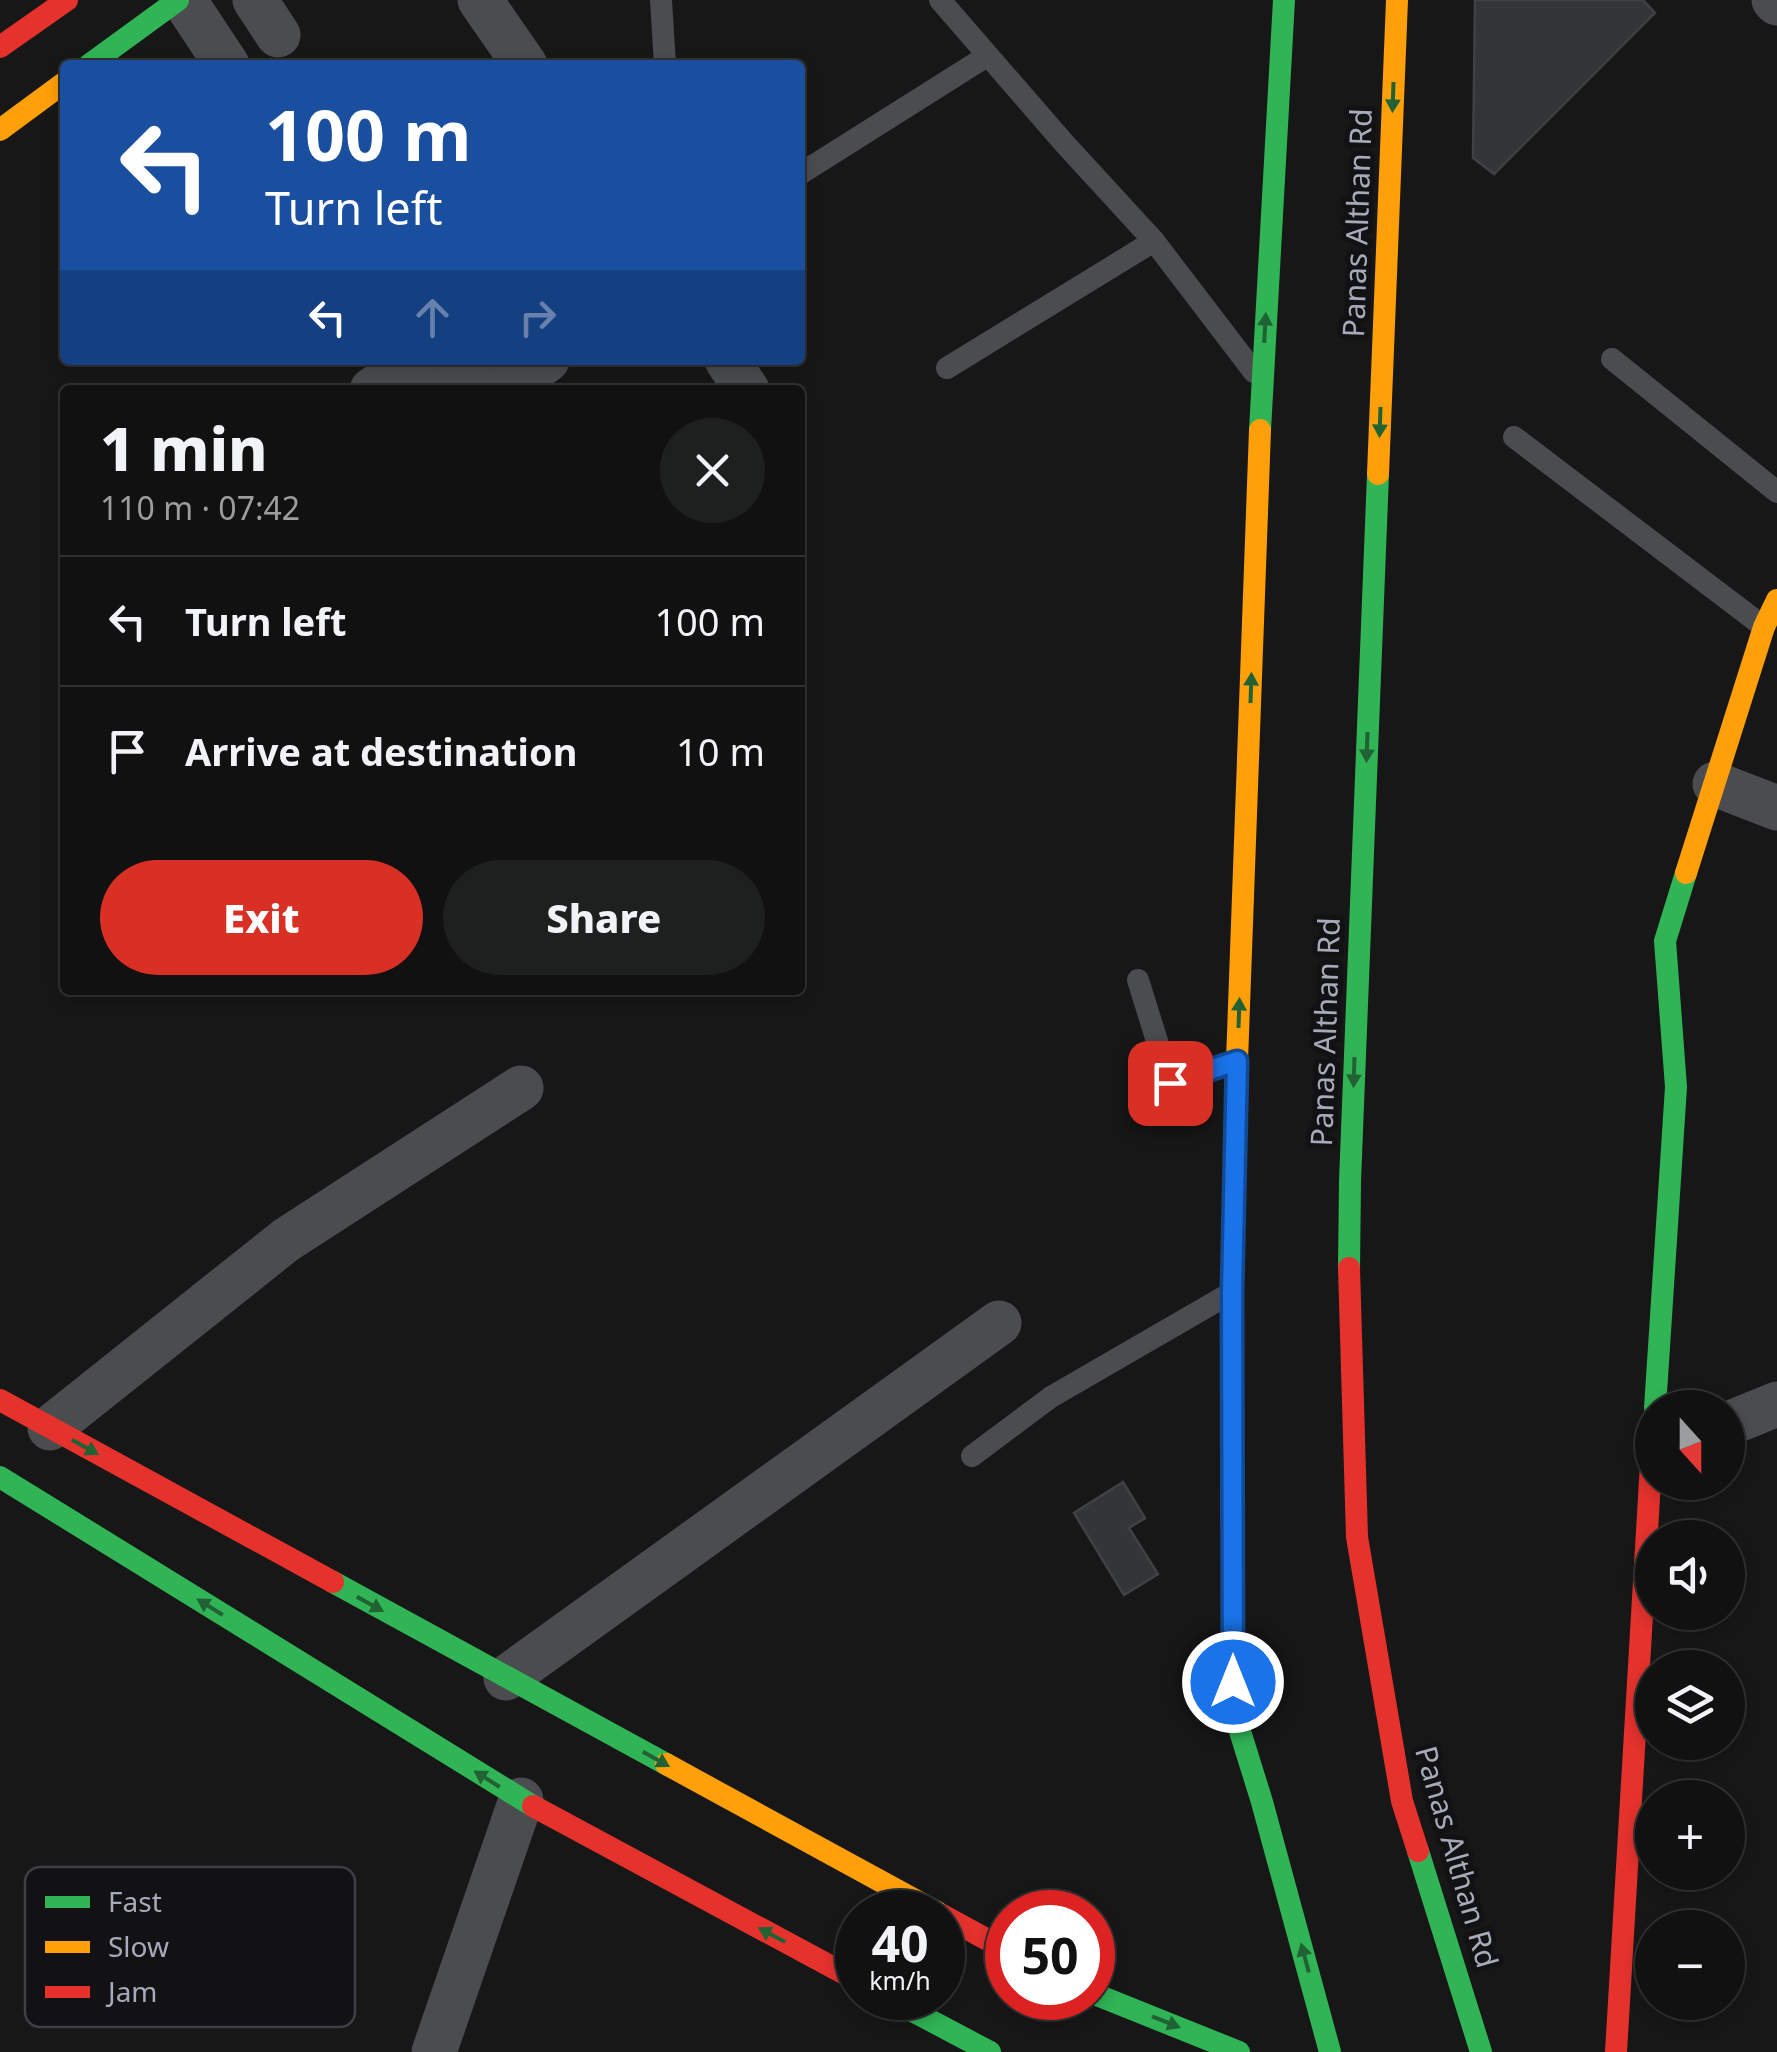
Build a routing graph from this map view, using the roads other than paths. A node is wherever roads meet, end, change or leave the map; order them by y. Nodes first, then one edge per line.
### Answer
1 (68, 0) edge
2 (181, 0) edge
3 (480, 0) edge
4 (661, 0) edge
5 (940, 0) edge
6 (1284, 0) edge
7 (1396, 0) edge
8 (0, 48) edge
9 (987, 56) junction
10 (96, 60) edge
11 (223, 60) edge
12 (522, 60) edge
13 (666, 60) edge
14 (60, 86) edge
15 (0, 130) edge
16 (805, 171) edge
17 (1154, 241) junction
18 (1612, 359) dead end
19 (410, 365) edge
20 (540, 365) edge
21 (946, 368) dead end
22 (1262, 383) junction
23 (380, 385) edge
24 (511, 385) edge
25 (1514, 437) dead end
26 (1777, 492) edge
27 (1777, 600) edge
28 (1764, 627) junction
29 (1715, 784) junction
30 (1777, 808) edge
31 (1138, 980) dead end
32 (1237, 1061) junction
33 (521, 1088) dead end
34 (1232, 1292) junction
35 (998, 1323) dead end
36 (1656, 1390) edge
37 (0, 1400) edge
38 (1777, 1404) edge
39 (1745, 1417) edge
40 (50, 1428) junction
41 (972, 1456) dead end
42 (0, 1477) edge
43 (1649, 1500) edge
44 (506, 1678) junction
45 (521, 1800) junction
46 (896, 1890) edge
47 (835, 1969) edge
48 (1115, 2002) edge
49 (930, 2020) edge
50 (434, 2052) edge
51 (990, 2052) edge
52 (1239, 2052) edge
53 (1330, 2052) edge
54 (1480, 2052) edge
55 (1616, 2052) edge

1 - 8 main road
2 - 10 main road
2 - 11 street
3 - 12 street
4 - 13 lane
5 - 9 lane
22 -> 6 main road
7 -> 54 main road, Panas Althan Rd
9 - 16 lane
9 - 17 lane
14 - 15 main road
17 - 21 lane
17 - 22 lane
18 - 26 lane
19 - 23 street
20 - 24 street
32 -> 22 main road
25 - 28 lane
27 - 28 main road
28 - 29 main road
29 - 30 street
29 - 36 main road
31 - 32 lane
32 - 34 main road
33 - 40 street
34 - 41 lane
53 -> 34 main road
35 - 44 street
37 - 40 main road
38 - 39 street
40 -> 44 main road
45 -> 42 main road
43 - 55 main road
44 -> 46 main road
47 -> 45 main road
45 - 50 street
48 -> 52 main road
49 - 51 main road

